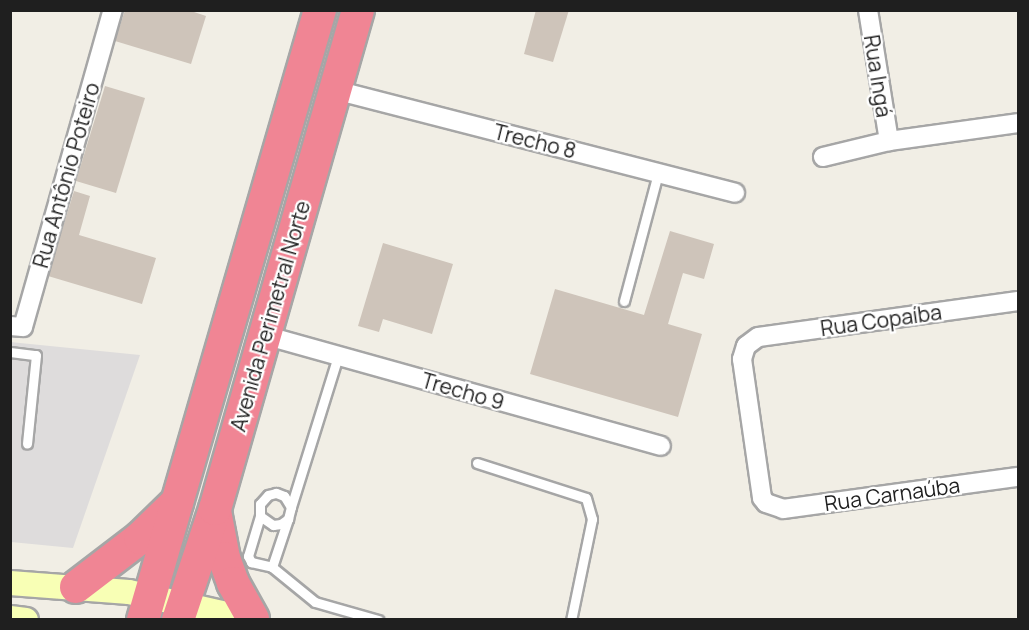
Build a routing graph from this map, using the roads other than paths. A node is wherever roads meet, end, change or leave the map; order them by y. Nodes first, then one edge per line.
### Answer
1 (112, 10) edge
2 (320, 10) edge
3 (358, 10) edge
4 (868, 10) edge
5 (335, 90) junction
6 (1018, 123) edge
7 (889, 141) junction
8 (823, 157) dead end
9 (658, 173) junction
10 (735, 193) dead end
11 (624, 301) dead end
12 (1018, 301) edge
13 (10, 326) edge
14 (264, 335) junction
15 (10, 352) edge
16 (338, 356) junction
17 (27, 444) dead end
18 (661, 446) dead end
19 (477, 463) dead end
20 (1018, 477) edge
21 (180, 500) junction
22 (766, 503) joint
23 (291, 507) junction
24 (215, 509) junction
25 (260, 516) junction
26 (288, 519) junction
27 (272, 567) junction
28 (10, 583) edge
29 (76, 587) junction
30 (147, 608) edge
31 (181, 611) edge
32 (10, 618) edge
33 (26, 620) edge
34 (253, 620) edge
35 (378, 620) edge
36 (572, 620) edge

1 - 13 street, Rua Antônio Poteiro
2 - 21 highway, Avenida Perimetral Norte
3 - 5 highway, Avenida Perimetral Norte
4 - 7 street, Rua Ingá
5 - 9 street, Trecho 8
5 - 14 highway, Avenida Perimetral Norte
6 - 7 street
7 - 8 street
9 - 10 street, Trecho 8
9 - 11 lane
12 - 22 street, Rua Copaíba
14 - 16 street, Trecho 9
14 - 24 highway, Avenida Perimetral Norte
15 - 17 lane
16 - 18 street, Trecho 9
16 - 23 lane
19 - 36 lane
20 - 22 street, Rua Carnaúba
21 - 29 highway
21 - 30 highway, Avenida Perimetral Norte
23 - 25 lane
23 - 26 lane
24 - 31 highway, Avenida Perimetral Norte
24 - 34 highway
25 - 26 lane
25 - 27 lane
26 - 27 lane
27 - 35 lane
28 - 29 main road
29 - 30 main road
30 - 31 main road
31 - 34 main road
32 - 33 main road

